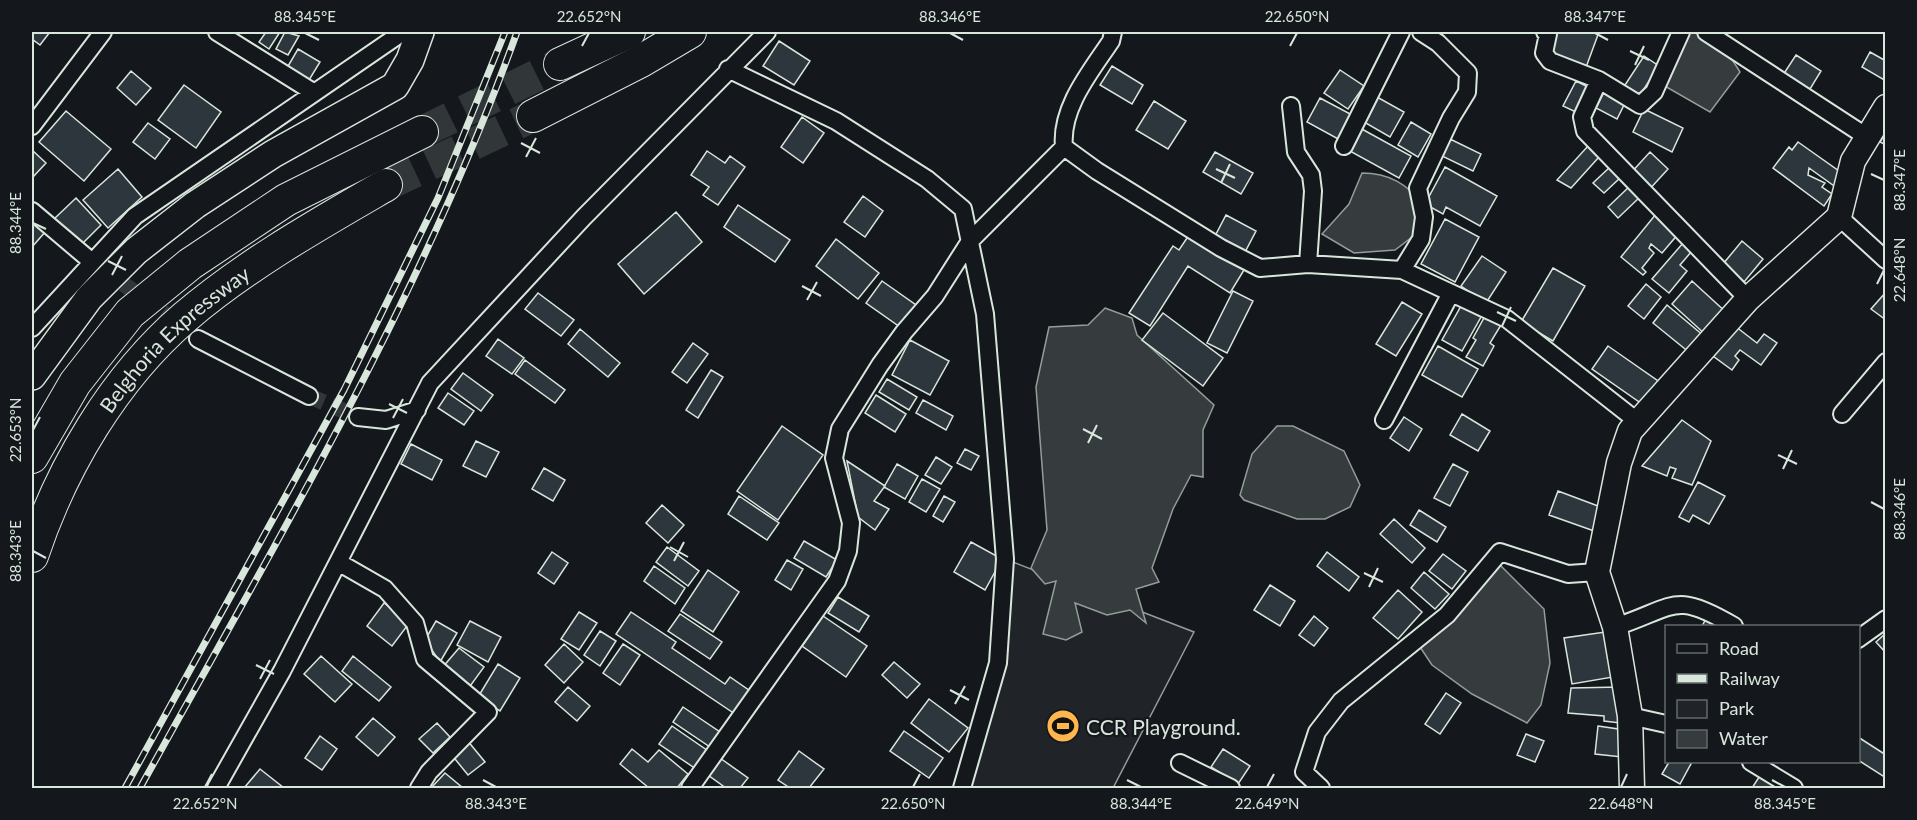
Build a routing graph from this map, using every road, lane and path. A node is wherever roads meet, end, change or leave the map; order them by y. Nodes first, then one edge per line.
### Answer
1 (103, 32) edge
2 (217, 32) edge
3 (409, 32) edge
4 (629, 32) edge
5 (690, 32) edge
6 (767, 32) edge
7 (1113, 32) edge
8 (1401, 32) edge
9 (1421, 32) edge
10 (1545, 32) edge
11 (1681, 32) edge
12 (1706, 32) edge
13 (560, 64) tunnel mouth
14 (728, 69) junction
15 (1599, 80) junction
16 (312, 92) junction
17 (1291, 106) dead end
18 (1886, 107) edge
19 (533, 116) tunnel mouth
20 (32, 126) edge
21 (422, 132) tunnel mouth
22 (1867, 137) junction
23 (1344, 146) dead end
24 (1064, 147) junction
25 (386, 185) tunnel mouth
26 (32, 211) edge
27 (1839, 217) junction
28 (970, 241) junction
29 (1886, 260) edge
30 (91, 261) junction
31 (1308, 264) junction
32 (1402, 270) junction
33 (1451, 293) junction
34 (1748, 299) junction
35 (32, 328) edge
36 (198, 339) tunnel mouth
37 (1886, 362) edge
38 (32, 376) edge
39 (309, 396) tunnel mouth
40 (417, 410) junction
41 (1842, 414) dead end
42 (358, 417) tunnel mouth
43 (1384, 420) dead end
44 (1638, 421) junction
45 (32, 457) edge
46 (32, 556) edge
47 (338, 562) junction
48 (1597, 572) junction
49 (1886, 619) edge
50 (1731, 625) edge
51 (1615, 627) junction
52 (1860, 638) edge
53 (1630, 716) junction
54 (1665, 724) edge
55 (1180, 763) dead end
56 (1754, 763) edge
57 (216, 789) edge
58 (419, 789) edge
59 (690, 789) edge
60 (962, 789) edge
61 (1231, 789) edge
62 (1321, 789) edge
63 (1632, 789) edge
64 (1794, 789) edge

1 - 20 street
2 - 16 street
3 - 16 street
3 - 38 main road
4 - 13 highway
5 - 19 highway
6 - 14 street
7 - 24 street
8 - 23 street
9 - 32 street
10 - 15 street
11 - 15 street
12 - 22 street
14 - 28 street
14 - 40 street
15 - 34 street
16 - 30 street
17 - 31 street
18 - 22 street
21 - 45 highway, Belghoria Expressway
22 - 27 street
24 - 28 street
24 - 31 street
25 - 46 highway, Belghoria Expressway
26 - 30 street
27 - 29 street
27 - 34 street
28 - 59 street
28 - 60 street
30 - 35 street
31 - 32 street
32 - 33 street
33 - 43 street
33 - 44 street
34 - 44 street
36 - 39 street
37 - 41 street
40 - 42 street
40 - 47 street
44 - 48 street
47 - 57 street
47 - 58 street
48 - 51 street
48 - 62 street
49 - 52 street
50 - 51 street
51 - 53 street
53 - 54 street
53 - 63 street
55 - 61 street
56 - 64 street

